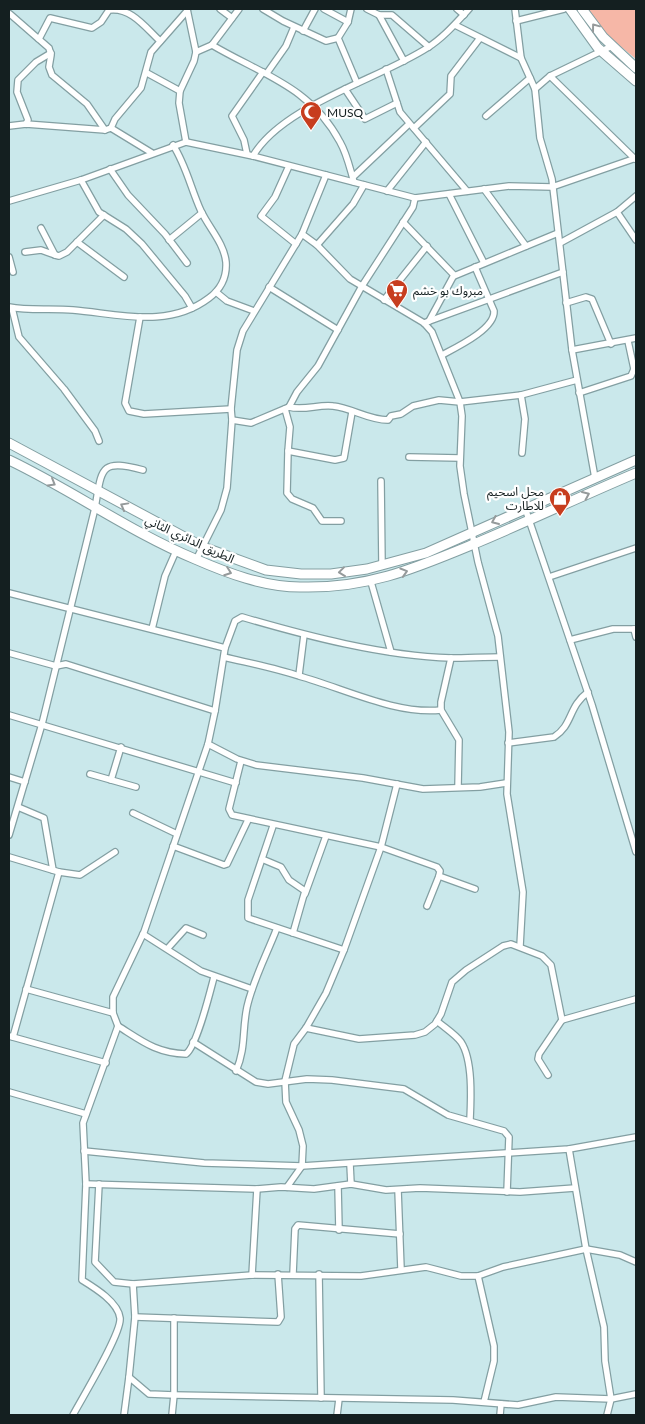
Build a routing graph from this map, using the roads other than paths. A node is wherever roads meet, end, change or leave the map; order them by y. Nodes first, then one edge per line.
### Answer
1 (107, 9) edge
2 (220, 9) edge
3 (240, 9) edge
4 (263, 9) edge
5 (314, 9) edge
6 (324, 9) edge
7 (351, 9) edge
8 (367, 9) edge
9 (457, 9) edge
10 (469, 9) edge
11 (514, 9) edge
12 (564, 9) edge
13 (570, 9) edge
14 (582, 9) edge
15 (187, 10) edge
16 (11, 13) edge
17 (464, 14) junction
18 (379, 15) junction
19 (232, 18) junction
20 (516, 21) junction
21 (348, 22) junction
22 (455, 25) junction
23 (294, 27) junction
24 (303, 31) junction
25 (338, 38) junction
26 (480, 38) junction
27 (39, 40) junction
28 (160, 41) junction
29 (212, 45) junction
30 (612, 46) junction
31 (429, 47) junction
32 (51, 52) junction
33 (196, 52) junction
34 (602, 52) junction
35 (521, 58) junction
36 (404, 60) junction
37 (636, 68) edge
38 (386, 69) junction
39 (265, 72) junction
40 (146, 73) junction
41 (550, 76) junction
42 (530, 78) junction
43 (636, 81) edge
44 (358, 83) junction
45 (346, 89) junction
46 (535, 89) junction
47 (180, 91) junction
48 (397, 103) junction
49 (314, 107) junction
50 (486, 116) dead end
51 (26, 124) junction
52 (9, 126) edge
53 (412, 126) junction
54 (108, 129) junction
55 (186, 142) junction
56 (426, 142) junction
57 (173, 145) junction
58 (152, 153) junction
59 (250, 155) junction
60 (636, 158) edge
61 (289, 166) junction
62 (110, 169) junction
63 (326, 175) junction
64 (353, 179) junction
65 (81, 180) junction
66 (364, 185) junction
67 (552, 187) junction
68 (484, 189) junction
69 (467, 190) junction
70 (387, 191) junction
71 (449, 194) junction
72 (636, 196) edge
73 (415, 198) junction
74 (9, 201) edge
75 (617, 212) junction
76 (202, 213) junction
77 (104, 215) junction
78 (403, 222) junction
79 (41, 228) dead end
80 (558, 233) junction
81 (302, 234) junction
82 (169, 240) junction
83 (636, 240) edge
84 (77, 242) junction
85 (560, 243) junction
86 (296, 244) junction
87 (317, 245) junction
88 (427, 246) junction
89 (526, 246) junction
90 (24, 252) dead end
91 (55, 255) junction
92 (9, 257) edge
93 (187, 263) dead end
94 (484, 263) junction
95 (475, 267) junction
96 (13, 272) dead end
97 (563, 272) junction
98 (454, 276) junction
99 (124, 277) dead end
100 (362, 286) junction
101 (269, 287) junction
102 (216, 292) junction
103 (489, 299) junction
104 (384, 300) junction
105 (566, 303) junction
106 (10, 308) edge
107 (192, 308) junction
108 (254, 310) junction
109 (140, 317) junction
110 (426, 322) junction
111 (338, 330) junction
112 (636, 338) edge
113 (628, 341) junction
114 (610, 344) junction
115 (572, 350) junction
116 (442, 355) junction
117 (635, 369) edge
118 (577, 380) junction
119 (579, 393) junction
120 (521, 395) junction
121 (460, 402) junction
122 (287, 408) junction
123 (231, 409) junction
124 (352, 412) junction
125 (232, 420) junction
126 (99, 441) dead end
127 (9, 443) edge
128 (288, 451) junction
129 (522, 453) dead end
130 (409, 457) dead end
131 (460, 458) junction
132 (9, 460) edge
133 (636, 460) edge
134 (144, 470) dead end
135 (636, 473) edge
136 (595, 478) junction
137 (381, 481) dead end
138 (98, 492) junction
139 (95, 508) junction
140 (525, 508) junction
141 (530, 520) junction
142 (341, 521) dead end
143 (472, 531) junction
144 (475, 543) junction
145 (203, 547) junction
146 (636, 548) edge
147 (176, 551) junction
148 (196, 560) junction
149 (382, 565) junction
150 (549, 577) junction
151 (371, 582) junction
152 (9, 594) edge
153 (71, 609) junction
154 (152, 629) junction
155 (635, 629) edge
156 (304, 635) junction
157 (636, 638) edge
158 (570, 640) junction
159 (225, 648) junction
160 (391, 652) junction
161 (9, 653) edge
162 (224, 657) junction
163 (500, 657) junction
164 (451, 658) junction
165 (56, 666) junction
166 (299, 676) junction
167 (588, 692) junction
168 (441, 710) junction
169 (215, 711) junction
170 (9, 715) edge
171 (42, 724) junction
172 (508, 743) junction
173 (208, 744) junction
174 (121, 747) junction
175 (241, 760) junction
176 (199, 770) junction
177 (90, 774) dead end
178 (9, 777) edge
179 (111, 780) junction
180 (25, 782) junction
181 (236, 783) junction
182 (506, 783) junction
183 (397, 784) junction
184 (136, 787) dead end
185 (458, 788) junction
186 (18, 807) junction
187 (133, 813) dead end
188 (248, 820) junction
189 (273, 826) junction
190 (176, 834) junction
191 (9, 835) edge
192 (326, 836) junction
193 (173, 846) junction
194 (381, 847) junction
195 (115, 852) dead end
196 (636, 852) edge
197 (9, 857) edge
198 (262, 859) junction
199 (56, 871) junction
200 (439, 876) junction
201 (475, 889) dead end
202 (305, 894) junction
203 (427, 906) dead end
204 (277, 928) junction
205 (293, 933) junction
206 (143, 934) junction
207 (203, 935) dead end
208 (520, 946) junction
209 (168, 948) junction
210 (344, 950) junction
211 (214, 977) junction
212 (26, 989) junction
213 (252, 989) junction
214 (636, 998) edge
215 (113, 1014) junction
216 (562, 1020) junction
217 (437, 1021) junction
218 (118, 1026) junction
219 (306, 1028) junction
220 (11, 1036) edge
221 (193, 1042) junction
222 (106, 1063) junction
223 (236, 1071) junction
224 (548, 1075) dead end
225 (285, 1081) junction
226 (9, 1092) edge
227 (86, 1114) junction
228 (470, 1120) junction
229 (636, 1137) edge
230 (569, 1148) junction
231 (84, 1151) junction
232 (507, 1154) junction
233 (350, 1164) junction
234 (302, 1166) junction
235 (86, 1184) junction
236 (99, 1184) junction
237 (351, 1184) junction
238 (338, 1186) junction
239 (287, 1187) junction
240 (576, 1188) junction
241 (256, 1189) junction
242 (398, 1190) junction
243 (507, 1192) junction
244 (339, 1230) junction
245 (400, 1234) junction
246 (586, 1249) junction
247 (636, 1262) edge
248 (401, 1270) junction
249 (278, 1274) junction
250 (293, 1274) junction
251 (319, 1274) junction
252 (252, 1275) junction
253 (478, 1276) junction
254 (134, 1284) junction
255 (135, 1317) junction
256 (174, 1318) junction
257 (129, 1377) junction
258 (636, 1394) edge
259 (174, 1395) junction
260 (321, 1398) junction
261 (339, 1399) junction
262 (611, 1399) junction
263 (484, 1402) junction
264 (501, 1404) junction
265 (73, 1415) edge
266 (124, 1415) edge
267 (172, 1415) edge
268 (337, 1415) edge
269 (500, 1415) edge
270 (607, 1415) edge

1 - 27 street
1 - 28 street
2 - 19 street
3 - 19 street
4 - 23 street
5 - 24 street
6 - 21 street
7 - 21 street
8 - 18 street
9 - 17 street
10 - 17 street
11 - 20 street
12 - 20 street
13 - 34 main road
30 -> 14 main road
15 - 28 street
15 - 33 street
16 - 27 street
17 - 22 street
18 - 31 street
18 - 36 street
19 - 29 street
20 - 35 street
21 - 25 street
22 - 26 street
22 - 31 street
23 - 24 street
23 - 39 street
24 - 25 street
25 - 44 street
26 - 35 street
26 - 53 street
27 - 32 street
28 - 40 street
29 - 33 street
29 - 39 street
30 - 34 street
30 - 37 main road
31 - 36 street
32 - 51 street
32 - 54 street
33 - 47 street
34 - 41 street
34 - 43 main road
35 - 42 street
36 - 38 street
38 - 44 street
38 - 48 street
39 - 49 street
39 - 59 street
40 - 47 street
40 - 54 street
41 - 46 street
41 - 60 street
42 - 46 street
42 - 50 street
44 - 45 street
45 - 48 street
45 - 49 street
46 - 67 street
47 - 55 street
48 - 53 street
49 - 59 street
49 - 64 street
51 - 52 street
51 - 54 street
53 - 56 street
53 - 64 street
54 - 58 street
55 - 57 street
55 - 59 street
56 - 69 street
56 - 70 street
57 - 58 street
57 - 76 street
58 - 62 street
59 - 61 street
60 - 67 street
61 - 63 street
61 - 86 street
62 - 65 street
62 - 82 street
63 - 64 street
63 - 81 street
64 - 66 street
65 - 74 street
65 - 77 street
66 - 70 street
66 - 87 street
67 - 68 street
67 - 80 street
68 - 69 street
68 - 89 street
69 - 71 street
70 - 73 street
71 - 73 street
71 - 94 street
72 - 75 street
73 - 78 street
75 - 83 street
75 - 85 street
76 - 82 street
76 - 102 street
77 - 84 street
77 - 107 street
78 - 88 street
78 - 100 street
79 - 91 street
80 - 85 street
80 - 89 street
81 - 86 street
81 - 87 street
82 - 93 street
84 - 91 street
84 - 99 street
85 - 97 street
86 - 101 street
87 - 100 street
88 - 98 street
88 - 104 street
89 - 94 street
90 - 91 street
92 - 96 street
94 - 95 street
95 - 98 street
95 - 103 street
97 - 103 street
97 - 105 street
98 - 110 street
100 - 104 street
100 - 111 street
101 - 108 street
101 - 111 street
102 - 107 street
102 - 108 street
103 - 110 street
103 - 116 street
104 - 110 street
105 - 114 street
105 - 115 street
106 - 109 street
106 - 126 street
107 - 109 street
108 - 123 street
109 - 123 street
110 - 116 street
111 - 122 street
112 - 113 street
113 - 114 street
113 - 117 street
114 - 115 street
115 - 118 street
116 - 121 street
117 - 119 street
118 - 119 street
118 - 120 street
119 - 136 street
120 - 121 street
120 - 129 street
121 - 124 street
121 - 131 street
122 - 124 street
122 - 125 street
122 - 128 street
123 - 125 street
124 - 128 street
125 - 145 street
127 - 138 main road, الطريق الدائري الثاني
128 - 142 street
130 - 131 street
131 - 143 street
132 -> 139 main road, الطريق الدائري الثاني
133 - 136 main road, الطريق الدائري الثاني
134 - 138 street
141 -> 135 main road, الطريق الدائري الثاني
136 - 140 main road, الطريق الدائري الثاني
137 - 149 street
138 - 139 street
145 -> 138 main road, الطريق الدائري الثاني
139 - 147 main road, الطريق الدائري الثاني
139 - 153 street
140 - 141 street
140 -> 143 main road, الطريق الدائري الثاني
141 - 144 main road, الطريق الدائري الثاني
141 - 150 street
143 - 144 street
143 - 149 main road, الطريق الدائري الثاني
151 -> 144 main road, الطريق الدائري الثاني
144 - 163 street
145 - 148 street
149 -> 145 main road, الطريق الدائري الثاني
146 - 150 street
147 - 148 main road, الطريق الدائري الثاني
147 - 154 street
148 -> 151 main road, الطريق الدائري الثاني
150 - 158 street
151 - 160 street
152 - 153 street
153 - 154 street
153 - 165 street
154 - 159 street
155 - 157 street
155 - 158 street
156 - 159 street
156 - 160 street
156 - 166 street
158 - 167 street
159 - 162 street
160 - 164 street
161 - 165 street
162 - 166 street
162 - 169 street
163 - 164 street
163 - 172 street
164 - 168 street
165 - 169 street
165 - 171 street
166 - 168 street
167 - 172 street
167 - 196 street
168 - 185 street
169 - 173 street
170 - 171 street
171 - 174 street
171 - 180 street
172 - 182 street
173 - 175 street
173 - 176 street
174 - 176 street
174 - 179 street
175 - 181 street
175 - 183 street
176 - 181 street
176 - 190 street
177 - 179 street
178 - 180 street
179 - 184 street
180 - 186 street
181 - 188 street
182 - 185 street
182 - 208 street
183 - 185 street
183 - 194 street
186 - 191 street
186 - 199 street
187 - 190 street
188 - 189 street
188 - 193 street
189 - 192 street
189 - 198 street
190 - 193 street
192 - 194 street
192 - 202 street
193 - 206 street
194 - 200 street
194 - 210 street
195 - 199 street
197 - 199 street
198 - 202 street
198 - 204 street
199 - 212 street
200 - 201 street
200 - 203 street
202 - 205 street
204 - 205 street
204 - 213 street
205 - 210 street
206 - 209 street
206 - 215 street
207 - 209 street
208 - 216 street
208 - 217 street
209 - 211 street
210 - 219 street
211 - 213 street
211 - 221 street
212 - 215 street
212 - 220 street
213 - 223 street
214 - 216 street
215 - 218 street
216 - 224 street
217 - 219 street
217 - 228 street
218 - 221 street
218 - 222 street
219 - 225 street
220 - 222 street
221 - 223 street
222 - 227 street
223 - 225 street
225 - 228 street
225 - 234 street
226 - 227 street
227 - 231 street
228 - 232 street
229 - 230 street
230 - 232 street
230 - 240 street
231 - 234 street
231 - 235 street
232 - 233 street
232 - 243 street
233 - 234 street
233 - 237 street
234 - 239 street
235 - 236 street
235 - 265 street
236 - 241 street
236 - 254 street
237 - 238 street
237 - 242 street
238 - 239 street
238 - 244 street
239 - 241 street
240 - 243 street
240 - 246 street
241 - 252 street
242 - 243 street
242 - 245 street
244 - 245 street
244 - 250 street
245 - 248 street
246 - 247 street
246 - 253 street
246 - 262 street
248 - 251 street
248 - 253 street
249 - 250 street
249 - 252 street
249 - 256 street
250 - 251 street
251 - 260 street
252 - 254 street
253 - 263 street
254 - 255 street
255 - 256 street
255 - 257 street
256 - 259 street
257 - 259 street
257 - 266 street
258 - 262 street
259 - 260 street
259 - 267 street
260 - 261 street
261 - 263 street
261 - 268 street
262 - 264 street
262 - 270 street
263 - 264 street
264 - 269 street

